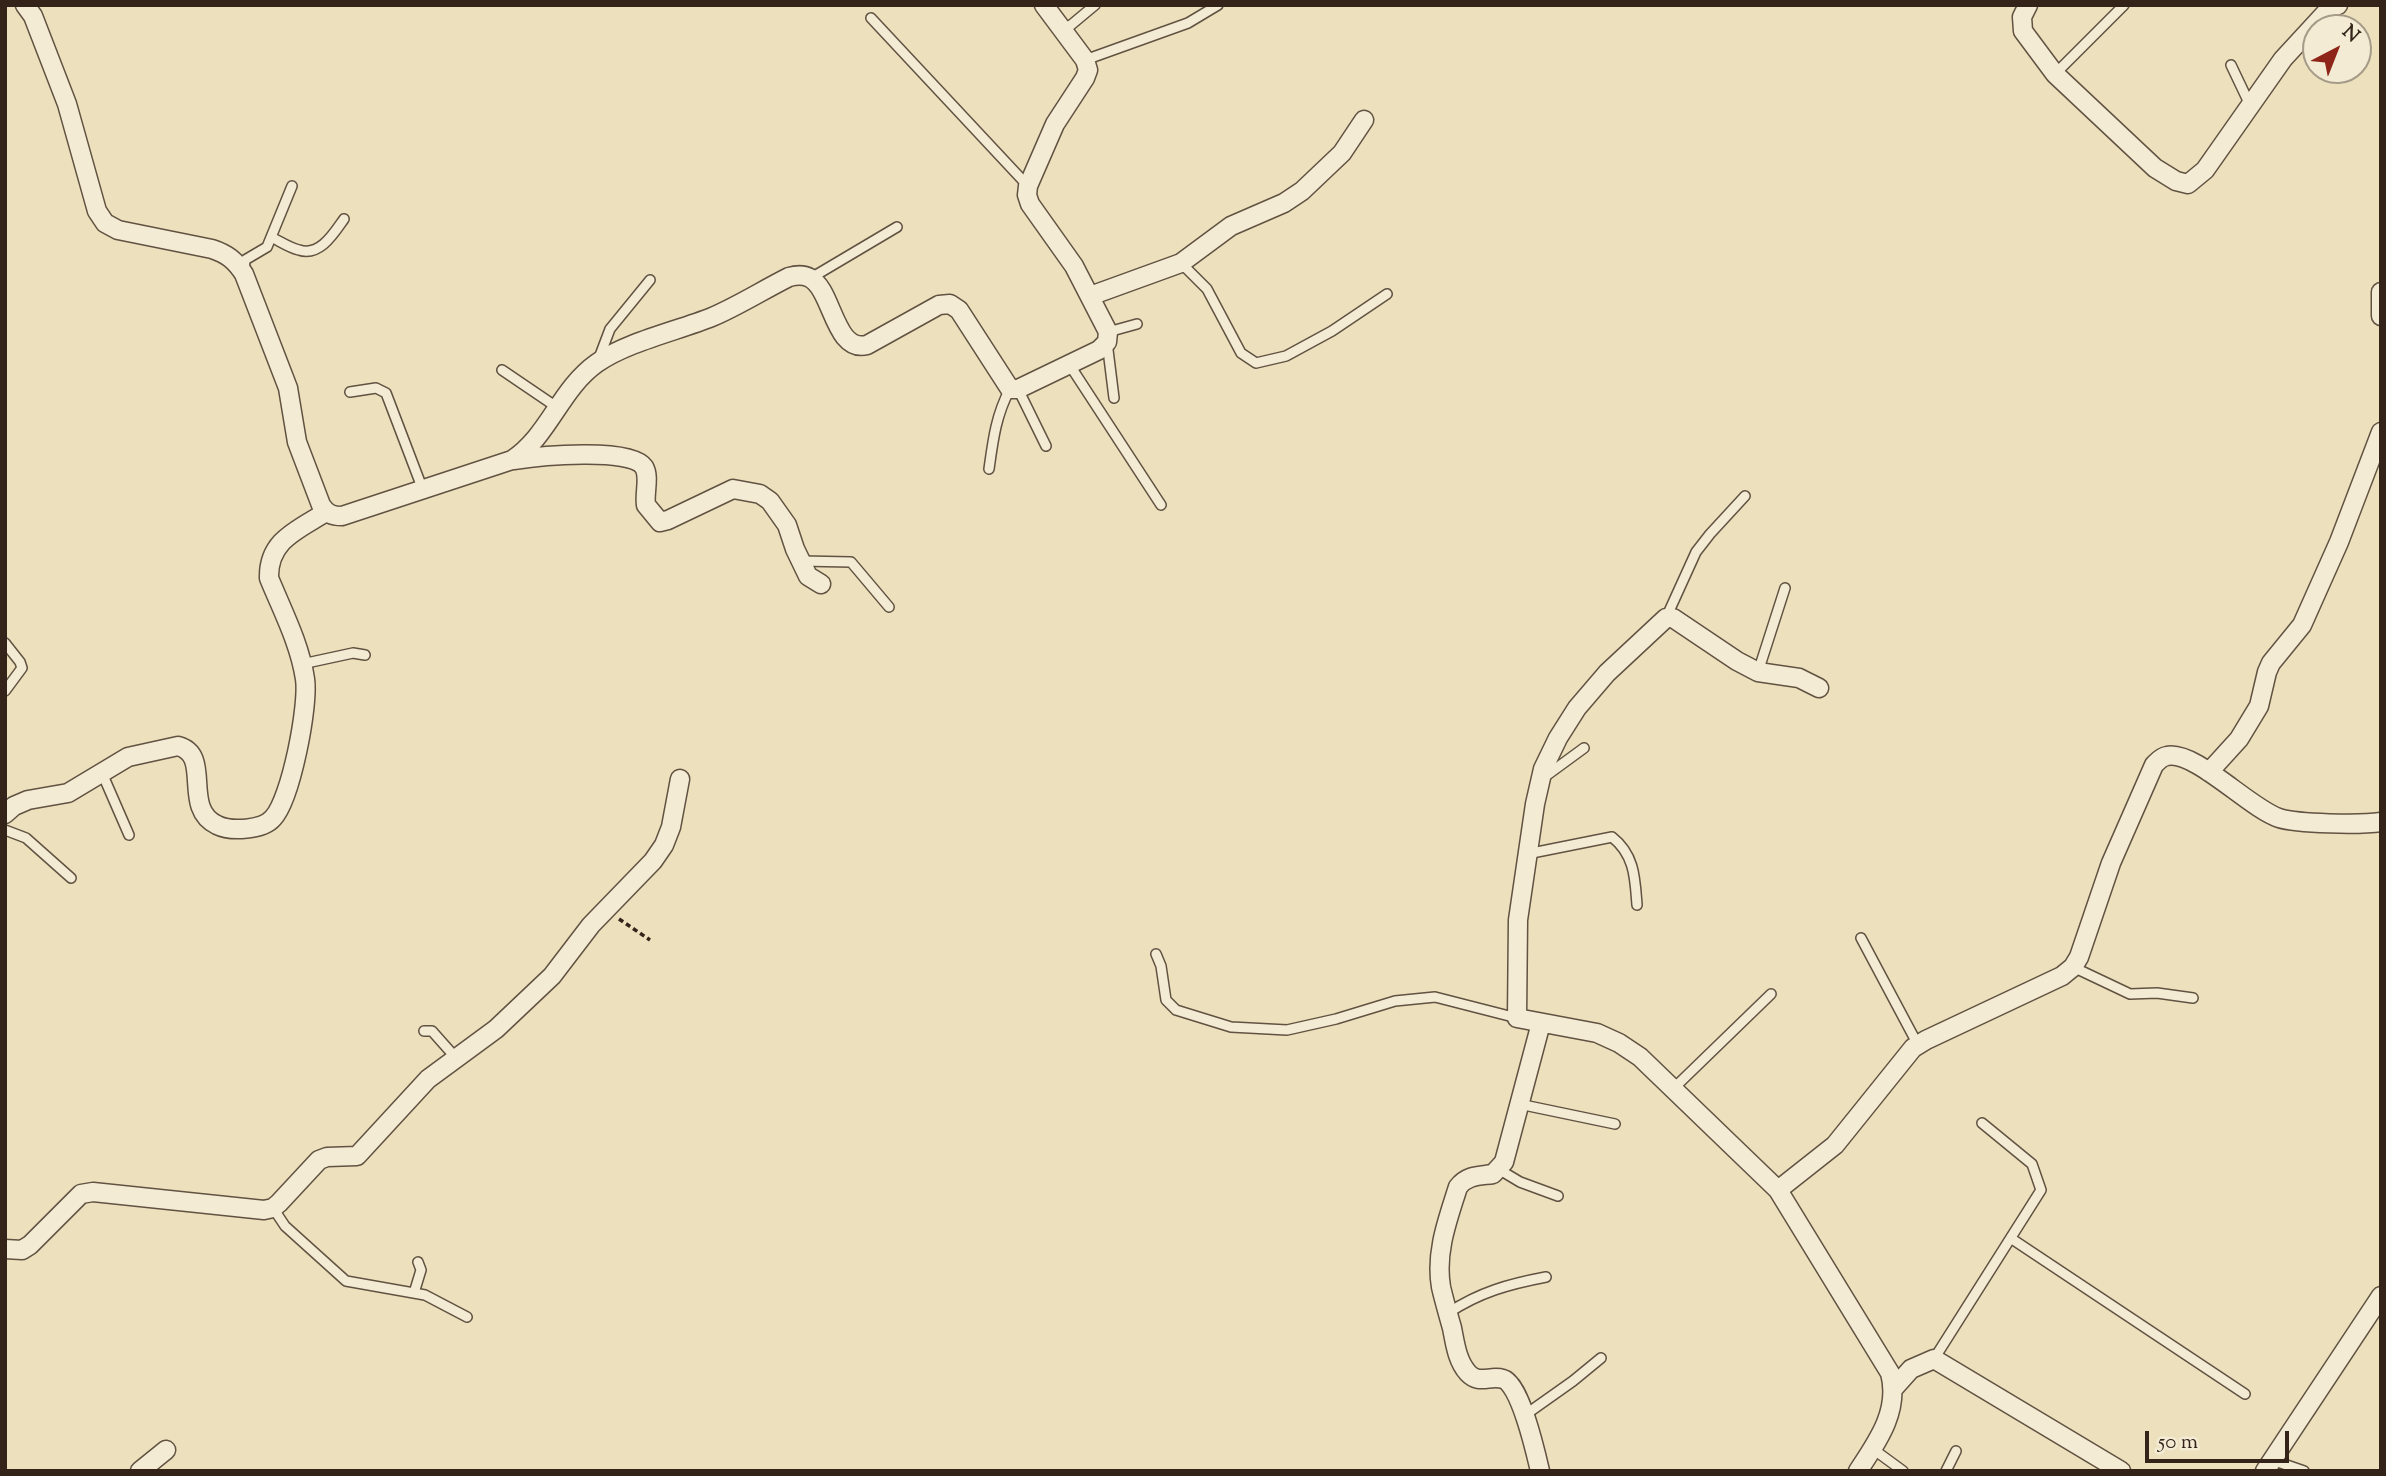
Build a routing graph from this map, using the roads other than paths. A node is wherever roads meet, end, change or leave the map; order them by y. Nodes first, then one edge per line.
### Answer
1 (25, 5) edge
2 (1044, 5) edge
3 (1096, 5) edge
4 (1218, 5) edge
5 (2028, 5) edge
6 (2124, 5) edge
7 (2338, 5) edge
8 (872, 18) dead end
9 (1062, 29) junction
10 (1084, 60) junction
11 (2231, 65) dead end
12 (2055, 74) junction
13 (2250, 106) junction
14 (1364, 120) dead end
15 (292, 186) dead end
16 (1028, 186) junction
17 (344, 219) dead end
18 (897, 227) dead end
19 (273, 238) junction
20 (1181, 263) junction
21 (244, 274) junction
22 (811, 278) junction
23 (650, 280) dead end
24 (1387, 294) dead end
25 (1090, 296) junction
26 (1138, 324) dead end
27 (1108, 337) junction
28 (597, 363) junction
29 (1069, 364) junction
30 (502, 370) dead end
31 (1014, 389) junction
32 (350, 392) dead end
33 (1114, 398) dead end
34 (558, 408) junction
35 (2381, 432) edge
36 (1046, 446) dead end
37 (512, 460) junction
38 (989, 469) dead end
39 (423, 489) junction
40 (1745, 496) dead end
41 (1161, 505) dead end
42 (326, 512) junction
43 (801, 561) junction
44 (821, 584) dead end
45 (1785, 588) dead end
46 (889, 607) dead end
47 (1666, 618) junction
48 (5, 643) edge
49 (365, 655) dead end
50 (302, 664) junction
51 (1758, 672) junction
52 (1819, 688) dead end
53 (5, 691) edge
54 (1584, 748) dead end
55 (2210, 772) junction
56 (102, 773) junction
57 (680, 779) dead end
58 (1540, 780) junction
59 (8, 806) edge
60 (2381, 822) edge
61 (5, 830) edge
62 (129, 835) dead end
63 (1527, 854) junction
64 (71, 878) dead end
65 (1637, 905) dead end
66 (1861, 938) dead end
67 (1156, 954) dead end
68 (2073, 967) junction
69 (1770, 994) dead end
70 (2193, 998) dead end
71 (1517, 1018) junction
72 (1541, 1023) junction
73 (424, 1031) dead end
74 (1918, 1045) junction
75 (456, 1058) junction
76 (1674, 1089) junction
77 (1519, 1104) junction
78 (1982, 1123) dead end
79 (1615, 1124) dead end
80 (1500, 1170) junction
81 (1778, 1190) junction
82 (1559, 1196) dead end
83 (273, 1208) junction
84 (2012, 1239) junction
85 (5, 1249) edge
86 (418, 1262) dead end
87 (1546, 1277) dead end
88 (414, 1293) junction
89 (2381, 1296) edge
90 (1448, 1313) junction
91 (467, 1317) dead end
92 (1601, 1358) dead end
93 (1934, 1359) junction
94 (1894, 1388) junction
95 (2245, 1394) dead end
96 (1525, 1415) junction
97 (1873, 1449) junction
98 (166, 1450) dead end
99 (1956, 1451) dead end
100 (2268, 1466) edge
101 (140, 1471) edge
102 (1541, 1471) edge
103 (1858, 1471) edge
104 (1903, 1471) edge
105 (1946, 1471) edge
106 (2121, 1471) edge
107 (2304, 1471) edge

1 - 21 street
2 - 9 street
3 - 9 lane
4 - 10 lane
5 - 12 street
6 - 12 lane
7 - 13 street
8 - 16 lane
9 - 10 street
10 - 16 street
11 - 13 lane
12 - 13 street
14 - 20 street
15 - 19 lane
16 - 25 street
17 - 19 lane
18 - 22 lane
19 - 21 lane
20 - 24 lane
20 - 25 street
21 - 42 street
22 - 28 street
22 - 31 street
23 - 28 lane
25 - 27 street
26 - 27 lane
27 - 29 street
27 - 33 lane
28 - 34 street
29 - 31 street
29 - 41 lane
30 - 34 lane
31 - 36 lane
31 - 38 lane
32 - 39 lane
34 - 37 street
35 - 55 street
37 - 39 street
37 - 43 street
39 - 42 street
40 - 47 lane
42 - 50 street
43 - 44 street
43 - 46 lane
45 - 51 lane
47 - 51 street
47 - 58 street
48 - 53 lane
49 - 50 lane
50 - 56 street
51 - 52 street
54 - 58 lane
55 - 60 street
55 - 68 street
56 - 59 street
56 - 62 lane
57 - 75 street
58 - 63 street
61 - 64 lane
63 - 65 lane
63 - 71 street
66 - 74 lane
67 - 71 lane
68 - 70 lane
68 - 74 street
69 - 76 lane
71 - 72 street
72 - 76 street
72 - 77 street
73 - 75 lane
74 - 81 street
75 - 83 street
76 - 81 street
77 - 79 lane
77 - 80 street
78 - 84 lane
80 - 82 lane
80 - 90 street
81 - 94 street
83 - 85 street
83 - 88 lane
84 - 93 lane
84 - 95 lane
86 - 88 lane
87 - 90 lane
88 - 91 lane
89 - 100 street
90 - 96 street
92 - 96 lane
93 - 94 street
93 - 106 street
94 - 97 street
96 - 102 street
97 - 103 street
97 - 104 lane
98 - 101 street
99 - 105 lane
100 - 107 lane

